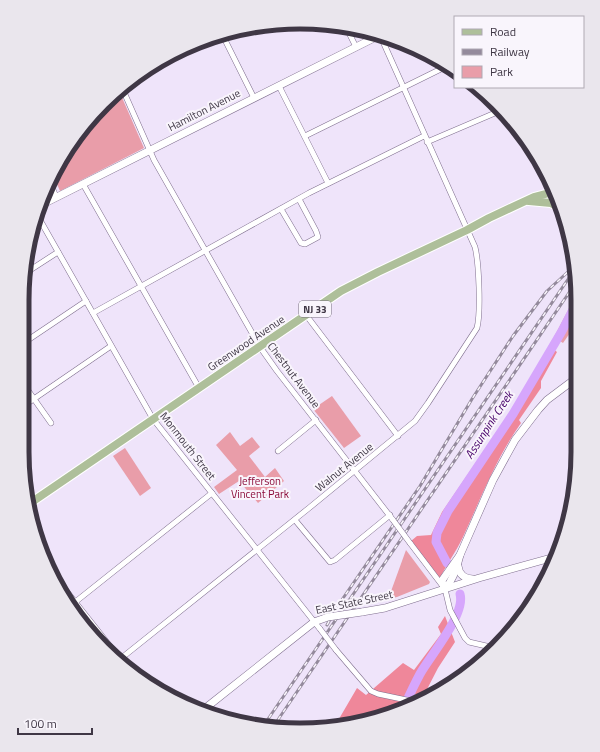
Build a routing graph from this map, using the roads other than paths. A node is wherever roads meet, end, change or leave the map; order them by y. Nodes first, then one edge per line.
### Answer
1 (349, 33) edge
2 (372, 38) edge
3 (225, 40) edge
4 (384, 42) edge
5 (356, 47) junction
6 (442, 69) edge
7 (279, 86) junction
8 (404, 88) junction
9 (124, 93) edge
10 (254, 98) junction
11 (496, 112) edge
12 (305, 136) junction
13 (424, 136) junction
14 (427, 142) junction
15 (149, 150) junction
16 (328, 183) junction
17 (83, 184) junction
18 (53, 189) edge
19 (549, 193) edge
20 (56, 197) junction
21 (299, 199) junction
22 (48, 201) edge
23 (526, 201) junction
24 (554, 205) edge
25 (281, 209) junction
26 (41, 221) edge
27 (466, 230) junction
28 (205, 251) junction
29 (58, 252) junction
30 (31, 270) edge
31 (141, 286) junction
32 (86, 301) junction
33 (93, 313) junction
34 (306, 315) junction
35 (29, 339) edge
36 (112, 346) junction
37 (260, 347) junction
38 (571, 382) edge
39 (199, 388) junction
40 (29, 392) edge
41 (34, 399) junction
42 (29, 402) edge
43 (153, 419) junction
44 (316, 420) junction
45 (51, 423) dead end
46 (398, 436) junction
47 (278, 451) dead end
48 (355, 471) junction
49 (212, 493) junction
50 (33, 501) edge
51 (392, 518) junction
52 (295, 520) junction
53 (257, 550) junction
54 (460, 555) junction
55 (549, 559) edge
56 (458, 566) junction
57 (479, 578) junction
58 (445, 590) junction
59 (74, 603) edge
60 (314, 622) junction
61 (489, 647) edge
62 (124, 658) edge
63 (408, 700) edge
64 (207, 707) edge

1 - 5 street
2 - 5 street, Hamilton Avenue
3 - 10 street
4 - 8 street, Walnut Avenue
5 - 7 street, Hamilton Avenue
6 - 8 street
7 - 10 street, Hamilton Avenue
7 - 12 street
8 - 12 street
8 - 13 street, Walnut Avenue
9 - 15 street, Chestnut Avenue
10 - 15 street, Hamilton Avenue
11 - 14 street
12 - 16 street
13 - 14 street, Walnut Avenue
13 - 16 street
14 - 27 street, Walnut Avenue
15 - 17 street, Hamilton Avenue
15 - 28 street, Chestnut Avenue
16 - 21 street
17 - 20 street, Hamilton Avenue
17 - 31 street
18 - 20 street
19 - 23 main road, Greenwood Avenue / NJ 33
20 - 22 street, Hamilton Avenue
21 - 25 street
21 - 25 street
23 - 24 main road
23 - 27 main road, Greenwood Avenue / NJ 33
25 - 28 street
26 - 29 street, Monmouth Street
27 - 34 main road, Greenwood Avenue / NJ 33
27 - 46 street, Walnut Avenue
28 - 31 street
28 - 37 street, Chestnut Avenue
29 - 30 street
29 - 32 street, Monmouth Street
31 - 33 street
31 - 39 street
32 - 33 street, Monmouth Street
32 - 35 street
33 - 36 street, Monmouth Street
34 - 37 main road, Greenwood Avenue / NJ 33
34 - 46 street
36 - 41 street
36 - 43 street, Monmouth Street
37 - 39 main road, Greenwood Avenue / NJ 33
37 - 44 street, Chestnut Avenue
38 - 54 street
39 - 43 main road, Greenwood Avenue / NJ 33
40 - 41 street
41 - 42 street
41 - 45 street
43 - 49 street, Monmouth Street
43 - 50 main road, Greenwood Avenue / NJ 33
44 - 47 street
44 - 48 street, Chestnut Avenue
46 - 48 street, Walnut Avenue
48 - 51 street, Chestnut Avenue
48 - 52 street, Walnut Avenue
49 - 53 street, Monmouth Street
49 - 59 street
51 - 52 street
51 - 58 street, Chestnut Avenue, bridge
52 - 53 street, Walnut Avenue
53 - 60 street, Monmouth Street
53 - 62 street, Walnut Avenue
54 - 56 street
54 - 58 street
55 - 57 street, East State Street
56 - 57 street
56 - 58 street
57 - 58 street, East State Street
58 - 60 street, East State Street, bridge
58 - 61 street
60 - 63 street, Monmouth Street, bridge
60 - 64 street, East State Street

